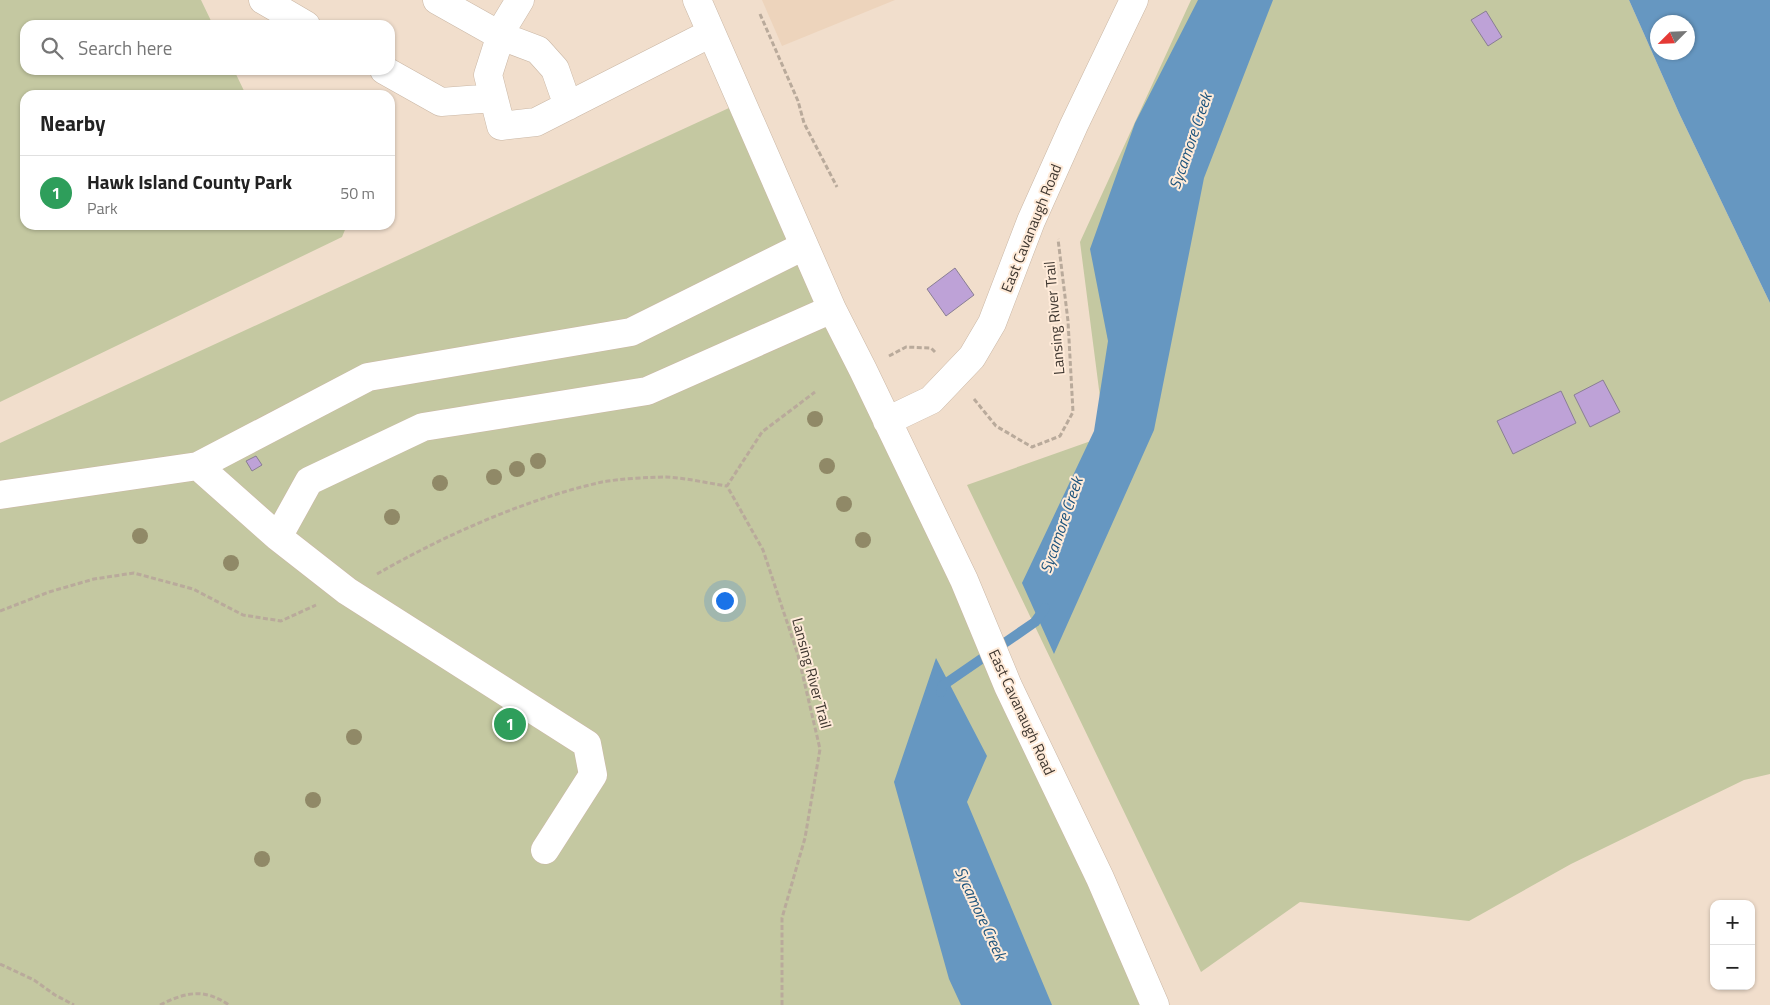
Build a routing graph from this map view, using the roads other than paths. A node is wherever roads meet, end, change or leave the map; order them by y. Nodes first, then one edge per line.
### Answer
1 (263, 0) edge
2 (437, 0) edge
3 (520, 0) edge
4 (697, 0) edge
5 (1134, 0) edge
6 (297, 20) edge
7 (711, 33) junction
8 (501, 36) junction
9 (393, 75) edge
10 (494, 98) junction
11 (568, 106) junction
12 (804, 246) junction
13 (832, 309) junction
14 (887, 421) junction
15 (198, 466) junction
16 (0, 496) edge
17 (278, 537) junction
18 (545, 850) dead end
19 (1155, 1005) edge

1 - 6 street
2 - 8 street
3 - 8 street
4 - 7 street, East Cavanaugh Road
5 - 14 street, East Cavanaugh Road
7 - 11 street
7 - 12 street, East Cavanaugh Road
8 - 10 street
8 - 11 street
9 - 10 street
10 - 11 street
12 - 13 street, East Cavanaugh Road
12 - 15 street
13 - 14 street, East Cavanaugh Road
13 - 17 street
14 - 19 street, East Cavanaugh Road
15 - 16 street
15 - 17 street
17 - 18 street

